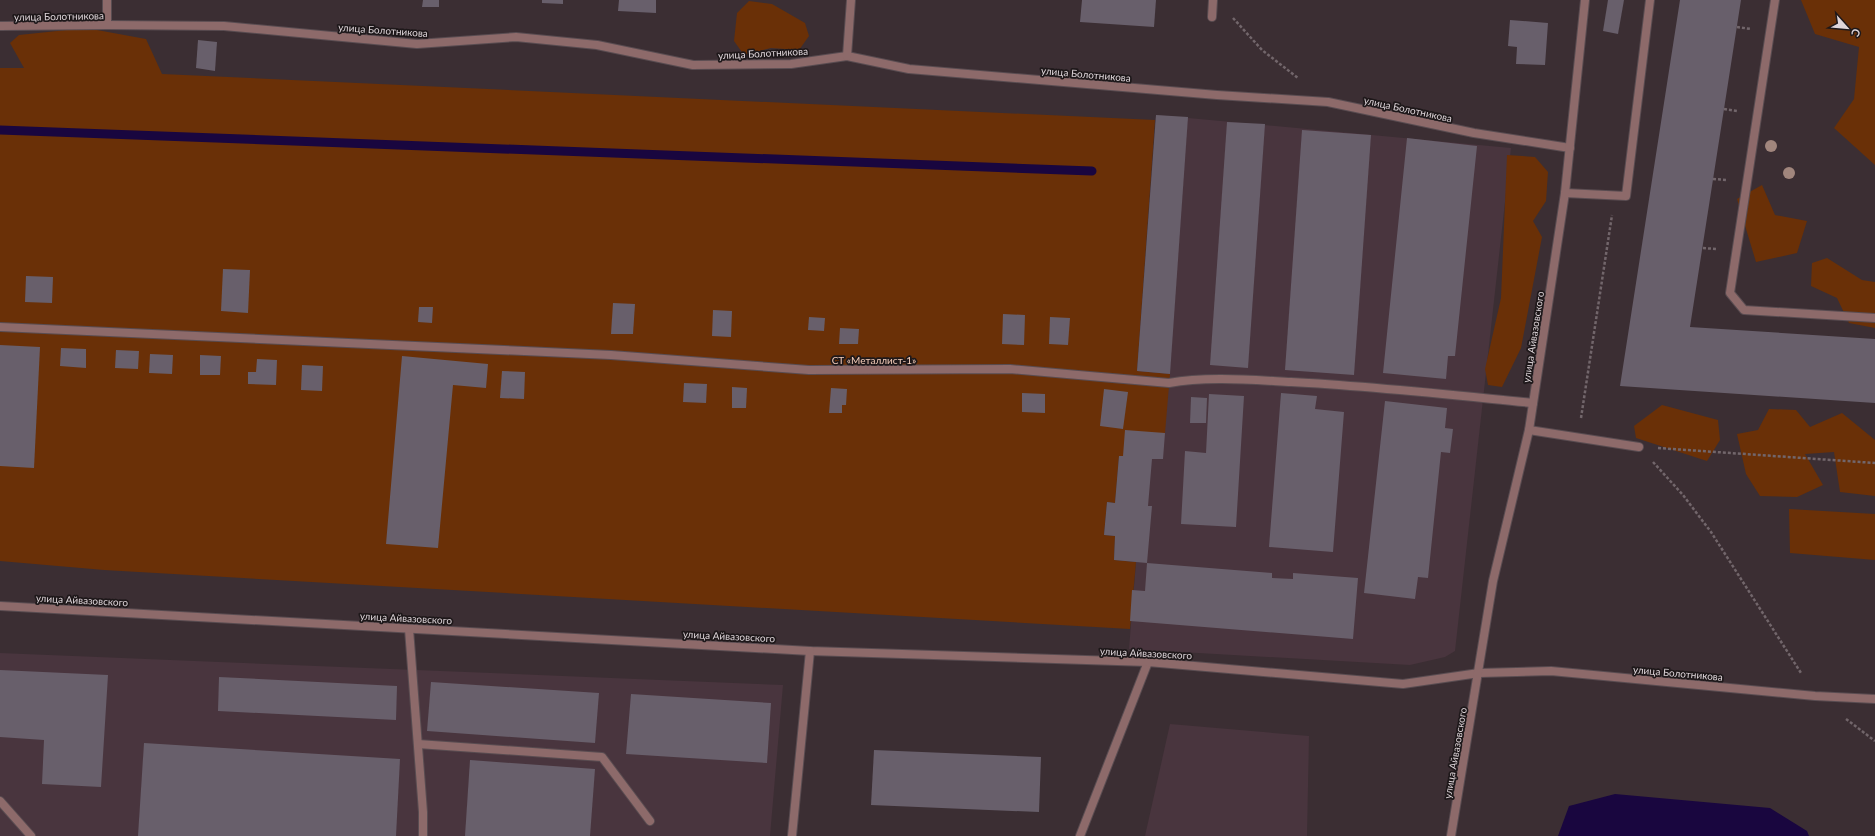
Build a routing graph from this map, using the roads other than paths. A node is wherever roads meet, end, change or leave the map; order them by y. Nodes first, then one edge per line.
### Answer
1 (108, 0) edge
2 (851, 0) edge
3 (1214, 0) edge
4 (1585, 0) edge
5 (1650, 0) edge
6 (1775, 0) edge
7 (1212, 17) dead end
8 (107, 25) junction
9 (0, 26) edge
10 (847, 56) junction
11 (1570, 148) junction
12 (1565, 192) junction
13 (1875, 318) edge
14 (0, 327) edge
15 (1533, 403) junction
16 (1529, 430) junction
17 (1639, 446) road end
18 (0, 606) edge
19 (409, 629) junction
20 (810, 651) junction
21 (1148, 662) junction
22 (1479, 673) junction
23 (1875, 699) edge
24 (418, 744) junction
25 (0, 801) edge
26 (650, 820) dead end
27 (31, 836) edge
28 (423, 836) edge
29 (792, 836) edge
30 (1080, 836) edge
31 (1451, 836) edge

1 - 8 street
2 - 10 street
3 - 7 street
4 - 11 street, улица Айвазовского
5 - 12 street
6 - 13 street
8 - 9 street, улица Болотникова
8 - 10 street, улица Болотникова
10 - 11 street, улица Болотникова
11 - 12 street, улица Айвазовского
12 - 15 street, улица Айвазовского
14 - 15 street
15 - 16 street, улица Айвазовского
16 - 17 street
16 - 22 street, улица Айвазовского
18 - 19 street, улица Айвазовского
19 - 20 street, улица Айвазовского
19 - 24 street
20 - 21 street, улица Айвазовского
20 - 29 street
21 - 22 street, улица Айвазовского
21 - 30 street
22 - 23 street, улица Болотникова
22 - 31 street, улица Айвазовского
24 - 26 street
24 - 28 street
25 - 27 street

